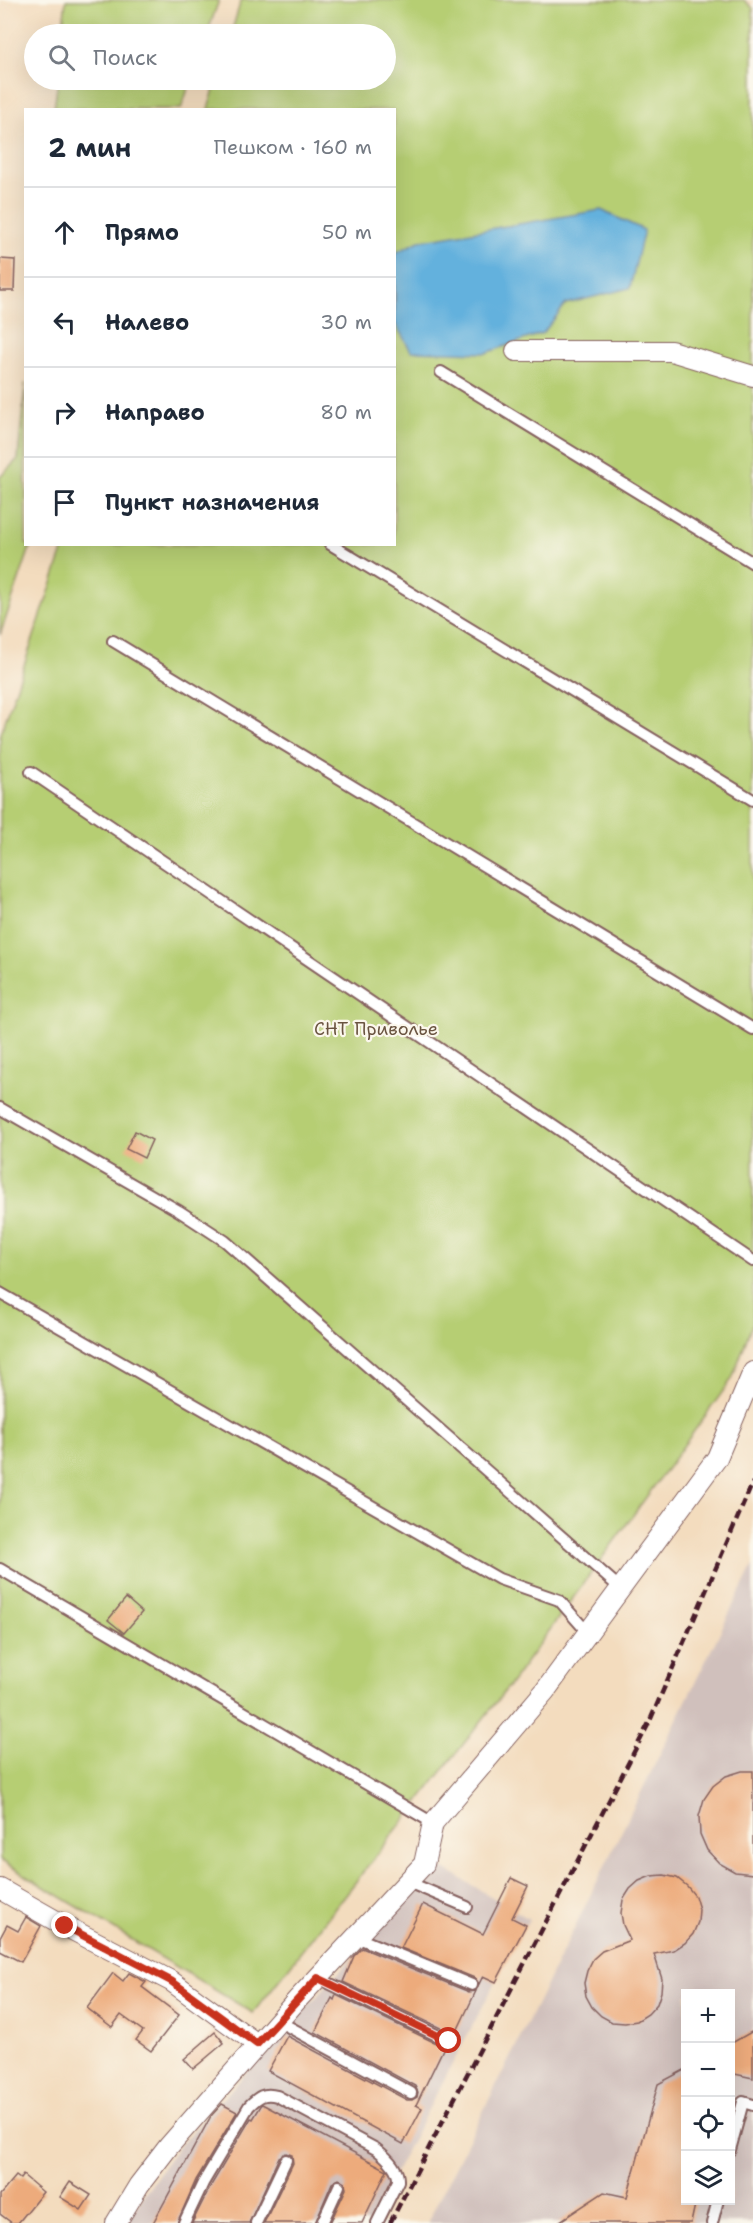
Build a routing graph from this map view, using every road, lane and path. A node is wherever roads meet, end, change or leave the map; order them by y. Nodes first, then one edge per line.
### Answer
1 (516, 351) dead end
2 (441, 372) dead end
3 (753, 376) edge
4 (333, 546) edge
5 (753, 563) edge
6 (113, 640) dead end
7 (31, 772) dead end
8 (753, 800) edge
9 (753, 1029) edge
10 (0, 1108) edge
11 (753, 1261) edge
12 (0, 1293) edge
13 (753, 1372) edge
14 (0, 1569) edge
15 (620, 1588) junction
16 (588, 1633) junction
17 (433, 1823) junction
18 (408, 1882) junction
19 (0, 1889) edge
20 (467, 1907) dead end
21 (356, 1937) junction
22 (318, 1978) junction
23 (472, 1985) dead end
24 (278, 2021) junction
25 (449, 2041) dead end
26 (257, 2044) junction
27 (411, 2094) dead end
28 (753, 2105) edge
29 (735, 2130) edge
30 (286, 2160) dead end
31 (339, 2186) dead end
32 (717, 2205) edge
33 (116, 2223) edge
34 (184, 2223) edge
35 (256, 2223) edge
36 (321, 2223) edge
37 (377, 2223) edge
38 (712, 2223) edge

1 - 3 street
2 - 5 lane
4 - 8 lane
6 - 9 lane
7 - 11 lane
10 - 15 lane
12 - 16 lane
13 - 15 street
14 - 17 lane
15 - 16 street
16 - 17 street
17 - 18 street
18 - 20 lane
18 - 21 street
19 - 26 street
21 - 22 street
21 - 23 lane
22 - 24 street
22 - 25 lane
24 - 26 street
24 - 27 lane
26 - 33 street
28 - 29 lane
30 - 35 lane
31 - 36 lane
32 - 38 lane
34 - 37 lane

